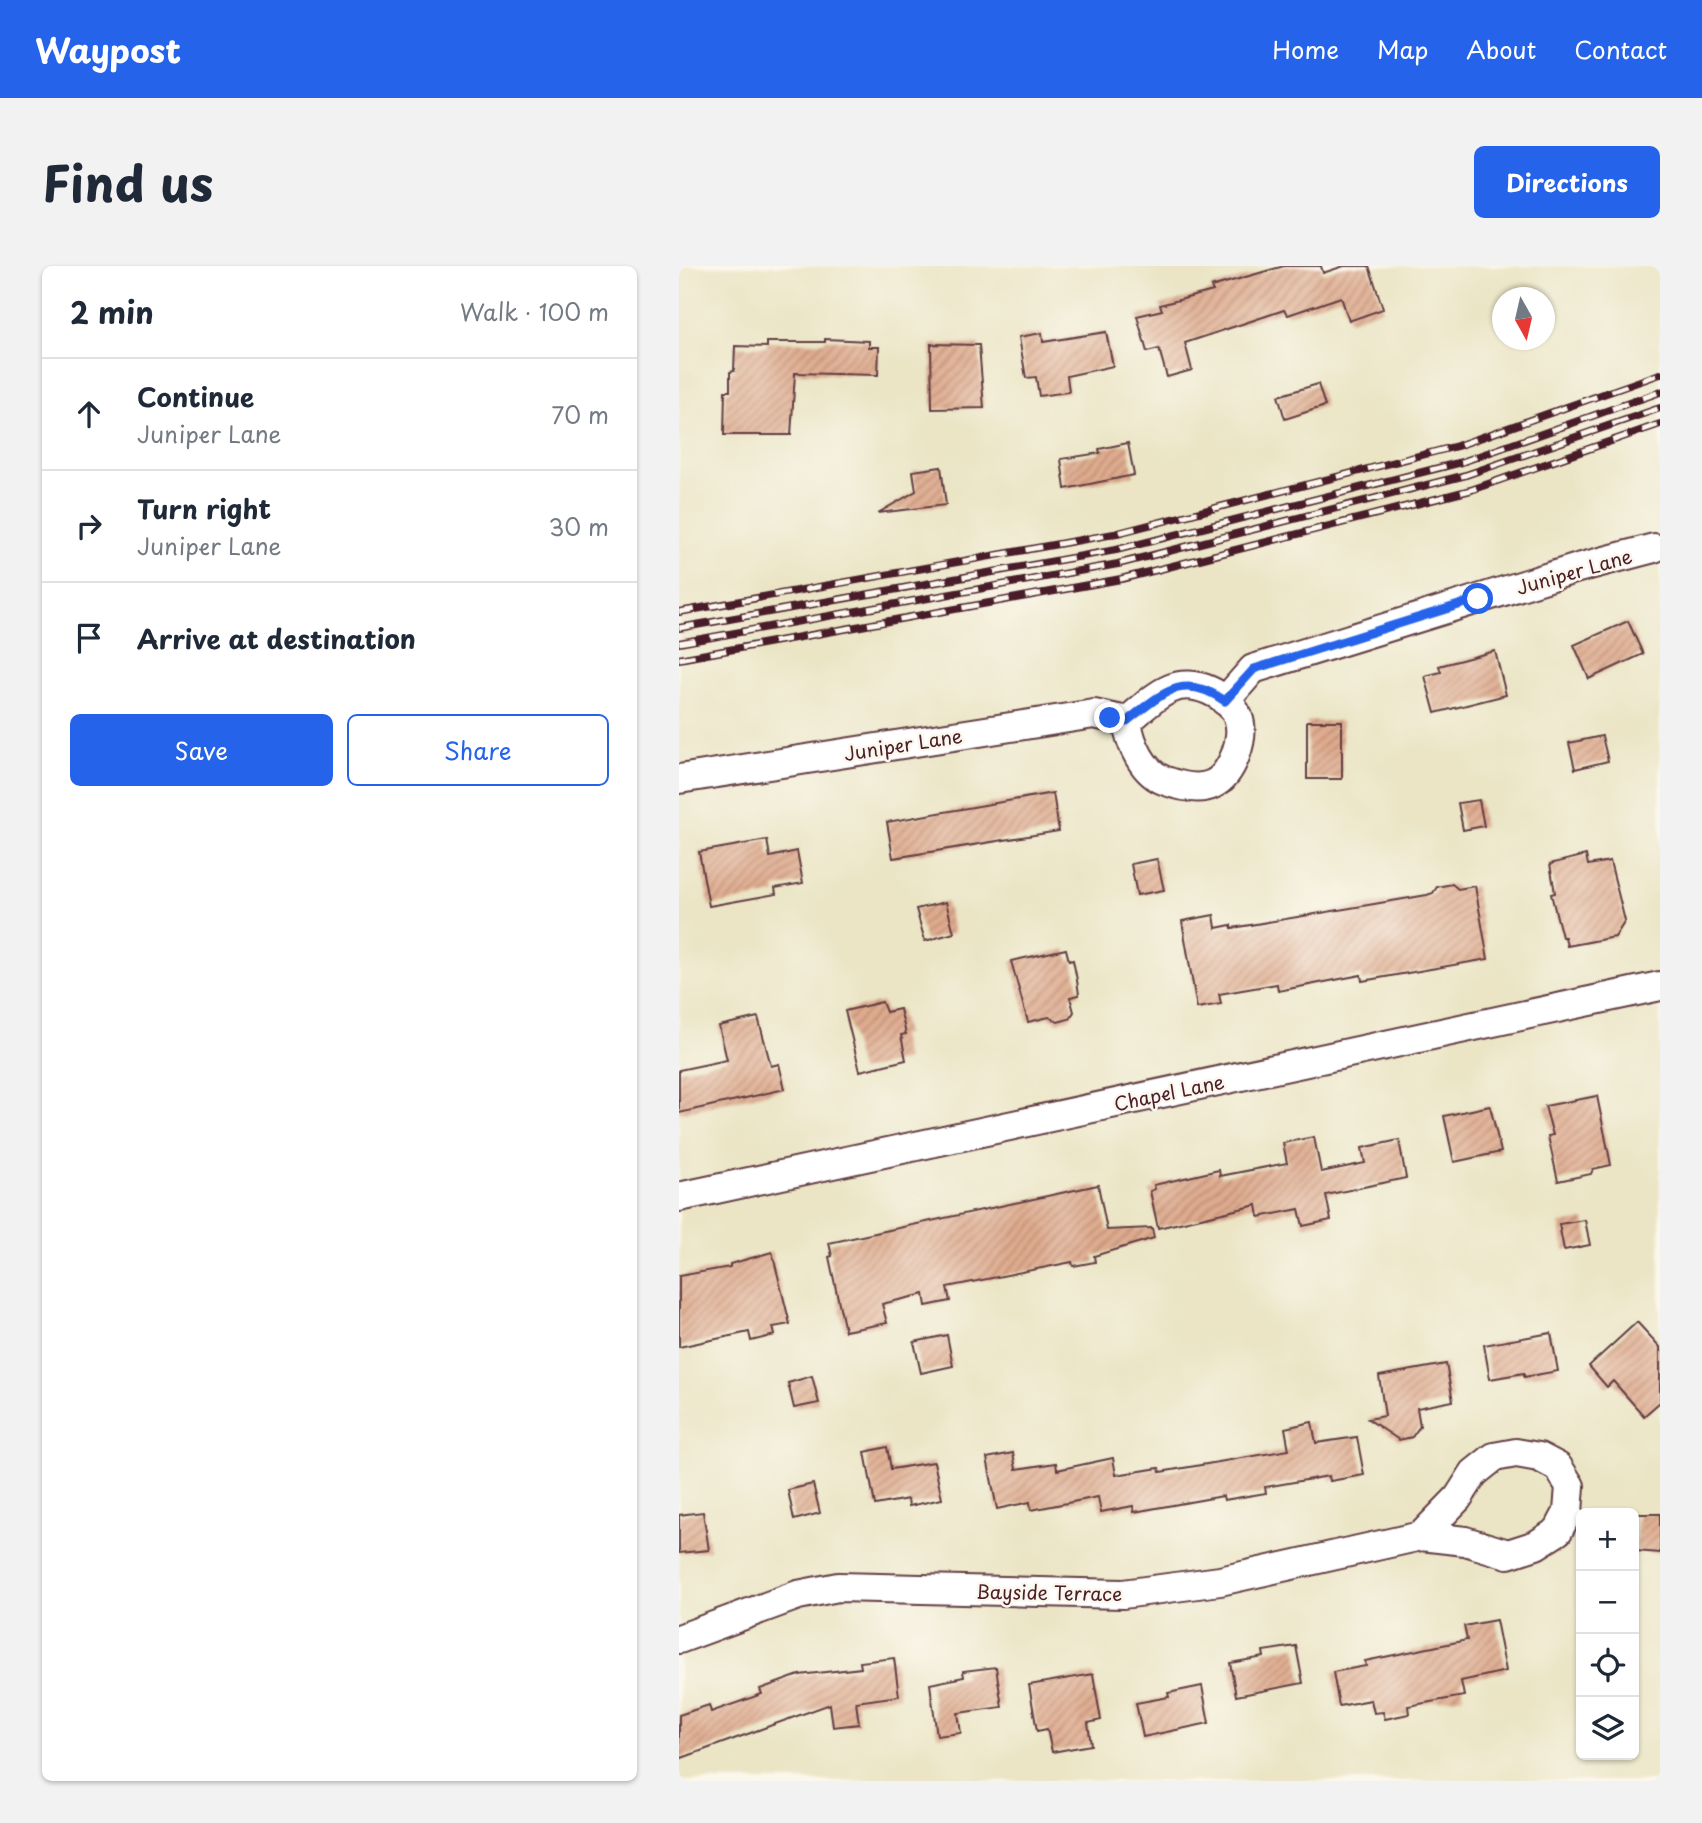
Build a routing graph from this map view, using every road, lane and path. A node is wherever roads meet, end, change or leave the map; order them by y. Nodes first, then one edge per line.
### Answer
1 (1654, 548) dead end
2 (1225, 701) junction
3 (1127, 721) junction
4 (679, 779) edge
5 (1660, 986) edge
6 (679, 1197) edge
7 (1421, 1536) junction
8 (679, 1639) edge

1 - 2 street, Juniper Lane
2 - 3 street
2 - 3 street
3 - 4 street, Juniper Lane
5 - 6 street, Chapel Lane
7 - 7 street, Bayside Terrace
7 - 8 street, Bayside Terrace

